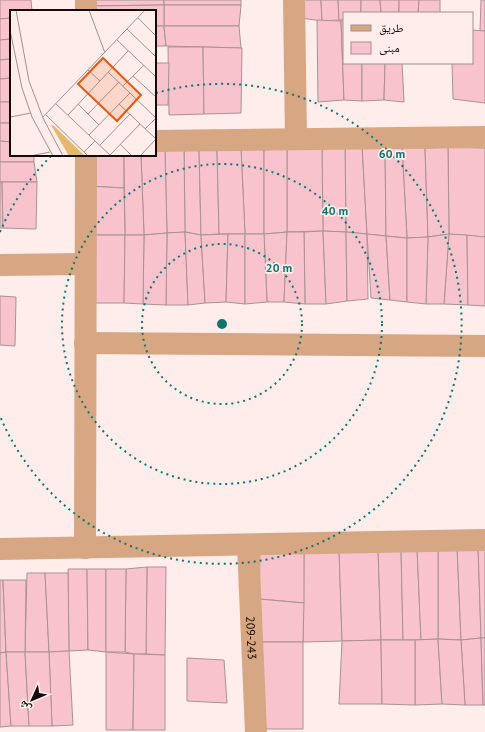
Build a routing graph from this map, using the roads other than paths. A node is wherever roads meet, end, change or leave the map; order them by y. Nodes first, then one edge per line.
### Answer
1 (294, 0) edge
2 (485, 137) edge
3 (296, 139) junction
4 (156, 141) edge
5 (86, 156) edge
6 (85, 264) junction
7 (0, 265) edge
8 (85, 343) junction
9 (485, 346) edge
10 (485, 540) edge
11 (248, 545) junction
12 (85, 548) junction
13 (0, 549) edge
14 (256, 732) edge

1 - 3 street
2 - 3 street
3 - 4 street
5 - 6 street
6 - 7 street
6 - 8 street
8 - 9 street
8 - 12 street
10 - 11 street
11 - 12 street
11 - 14 street, 209-243
12 - 13 street

